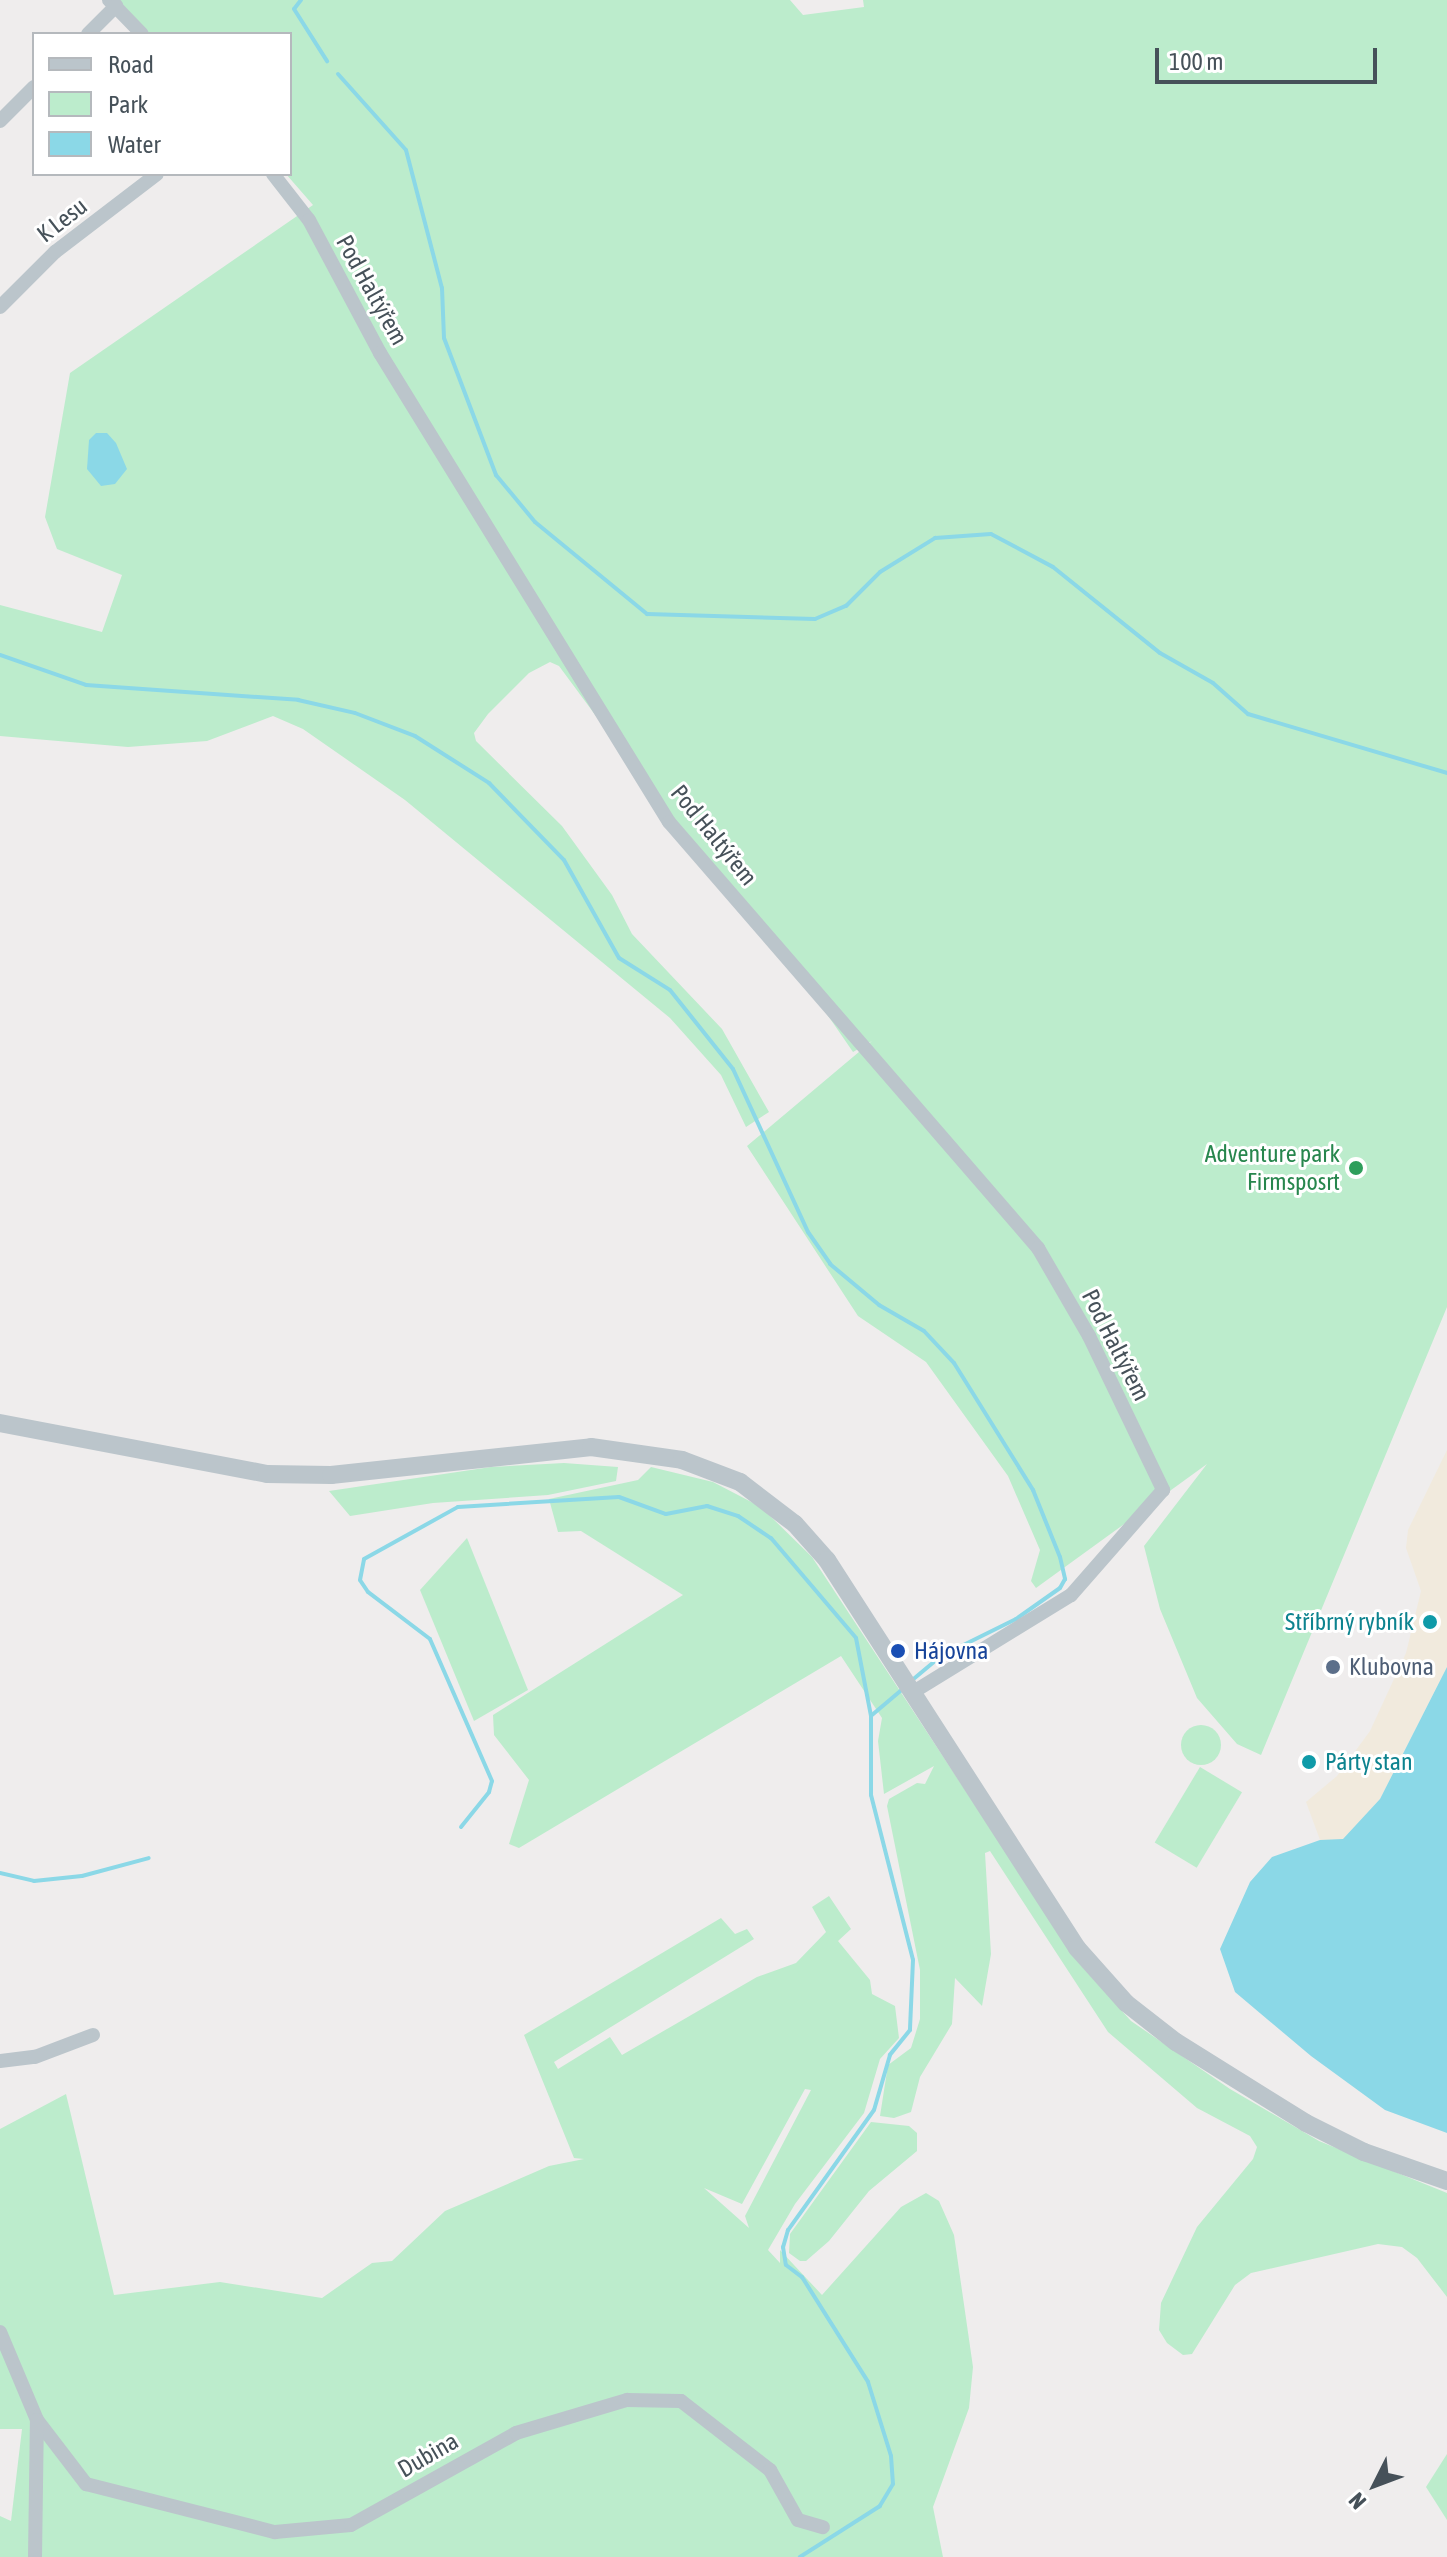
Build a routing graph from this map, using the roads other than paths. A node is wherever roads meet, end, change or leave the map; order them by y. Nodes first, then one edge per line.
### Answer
1 (112, 3) edge
2 (90, 32) edge
3 (140, 32) edge
4 (32, 89) edge
5 (0, 121) edge
6 (154, 176) edge
7 (275, 176) edge
8 (0, 307) edge
9 (0, 1423) edge
10 (915, 1691) junction
11 (93, 2035) dead end
12 (0, 2061) edge
13 (1447, 2181) edge
14 (0, 2332) edge
15 (37, 2420) junction
16 (823, 2527) dead end
17 (35, 2557) edge

1 - 2 street
1 - 3 street
4 - 5 street
6 - 8 street, K Lesu
7 - 10 street, Pod Haltýřem
9 - 10 street
10 - 13 street
11 - 12 street
14 - 15 street, Dubina
15 - 16 street, Dubina
15 - 17 street, Dubina

